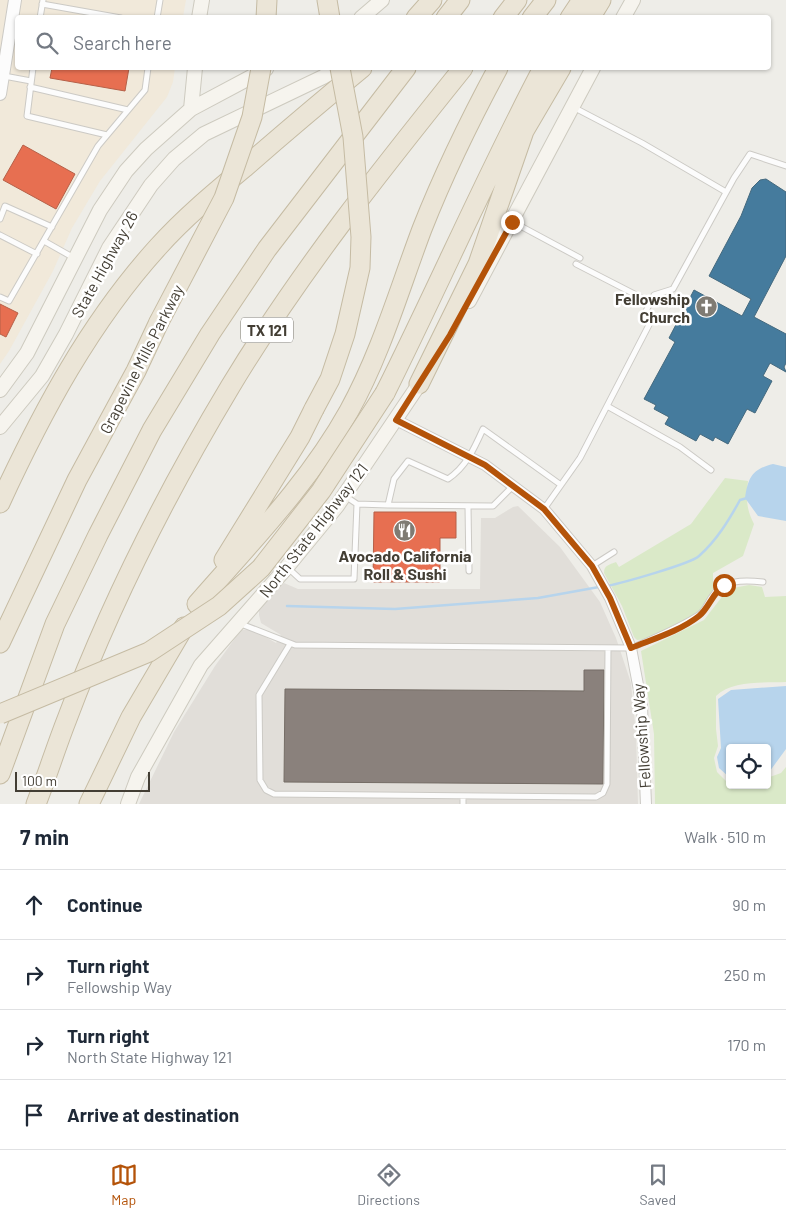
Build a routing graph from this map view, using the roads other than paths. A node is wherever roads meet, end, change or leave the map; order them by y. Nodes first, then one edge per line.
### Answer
1 (15, 0) edge
2 (160, 0) edge
3 (202, 0) edge
4 (267, 0) edge
5 (327, 0) edge
6 (366, 0) edge
7 (382, 0) edge
8 (432, 0) edge
9 (460, 0) edge
10 (518, 0) edge
11 (546, 0) edge
12 (582, 0) edge
13 (601, 0) edge
14 (633, 0) edge
15 (42, 2) edge
16 (40, 15) edge
17 (106, 15) edge
18 (158, 15) edge
19 (200, 15) edge
20 (266, 15) edge
21 (330, 15) edge
22 (365, 15) edge
23 (366, 15) edge
24 (419, 15) edge
25 (448, 15) edge
26 (506, 15) edge
27 (534, 15) edge
28 (572, 15) edge
29 (592, 15) edge
30 (625, 15) edge
31 (33, 70) edge
32 (148, 70) edge
33 (195, 70) edge
34 (260, 70) edge
35 (265, 70) edge
36 (335, 70) edge
37 (339, 70) edge
38 (360, 70) edge
39 (404, 70) edge
40 (461, 70) edge
41 (497, 70) edge
42 (542, 70) edge
43 (559, 70) edge
44 (593, 70) edge
45 (3, 76) junction
46 (31, 84) junction
47 (0, 94) edge
48 (572, 107) junction
49 (191, 109) junction
50 (128, 110) junction
51 (107, 135) junction
52 (786, 166) edge
53 (726, 192) junction
54 (0, 219) edge
55 (512, 222) junction
56 (52, 227) junction
57 (0, 235) edge
58 (44, 241) junction
59 (37, 254) junction
60 (580, 258) dead end
61 (76, 260) junction
62 (576, 264) dead end
63 (0, 296) edge
64 (650, 302) junction
65 (420, 384) junction
66 (0, 390) edge
67 (606, 406) junction
68 (396, 420) junction
69 (0, 427) edge
70 (470, 458) junction
71 (711, 470) dead end
72 (561, 484) junction
73 (513, 486) junction
74 (344, 496) junction
75 (0, 503) edge
76 (357, 504) junction
77 (388, 505) junction
78 (468, 506) junction
79 (544, 509) junction
80 (614, 552) dead end
81 (592, 566) junction
82 (287, 567) junction
83 (469, 571) dead end
84 (763, 582) dead end
85 (197, 604) junction
86 (238, 623) junction
87 (0, 643) edge
88 (290, 644) junction
89 (608, 648) junction
90 (631, 648) junction
91 (0, 714) edge
92 (0, 774) edge
93 (463, 796) junction
94 (36, 804) edge
95 (89, 804) edge
96 (128, 804) edge
97 (463, 804) edge
98 (646, 804) edge

1 - 45 street
2 - 18 lane
3 - 19 main road
4 - 20 highway
5 - 21 highway
6 - 22 main road
7 - 23 main road
8 - 24 highway
9 - 25 highway
10 - 26 highway
11 - 27 highway
12 - 28 highway
13 - 29 highway
14 - 30 main road
15 - 16 lane
15 - 17 lane
31 - 46 lane
32 - 50 lane
33 - 49 main road
34 - 87 highway, Grapevine Mills Parkway, bridge
35 - 49 main road
36 - 69 main road, State Highway 26
37 - 85 highway, bridge
38 - 75 highway
39 - 92 highway, TX 121
40 - 94 highway, TX 121
41 - 85 highway
42 - 91 highway, bridge
43 - 65 highway
44 - 48 main road, North State Highway 121
45 - 46 lane
45 - 47 street
46 - 50 lane
46 - 51 lane
48 - 53 lane
48 - 55 main road, North State Highway 121
49 - 61 main road, State Highway 26
50 - 51 lane
51 - 56 lane
52 - 53 lane
53 - 64 lane
54 - 56 lane
55 - 60 lane
55 - 65 main road, North State Highway 121
56 - 58 lane
57 - 59 lane
58 - 59 lane
58 - 61 lane
59 - 63 lane
61 - 66 main road, State Highway 26
62 - 64 lane
64 - 67 lane
65 - 68 main road, North State Highway 121
67 - 71 lane
67 - 72 lane
68 - 70 street, Fellowship Way
68 - 74 main road, North State Highway 121
70 - 72 lane
70 - 73 street, Fellowship Way
70 - 77 lane
72 - 79 lane
73 - 78 lane
73 - 79 street, Fellowship Way
74 - 76 lane
74 - 82 main road, North State Highway 121
76 - 77 lane
76 - 82 lane
77 - 78 lane
78 - 83 lane
79 - 81 street, Fellowship Way
80 - 81 lane
81 - 90 street, Fellowship Way
82 - 86 main road, North State Highway 121
84 - 90 lane
85 - 95 highway
86 - 88 lane
86 - 96 main road, North State Highway 121
88 - 89 lane
88 - 93 lane
89 - 90 lane
89 - 93 lane
90 - 98 street, Fellowship Way
93 - 97 lane

